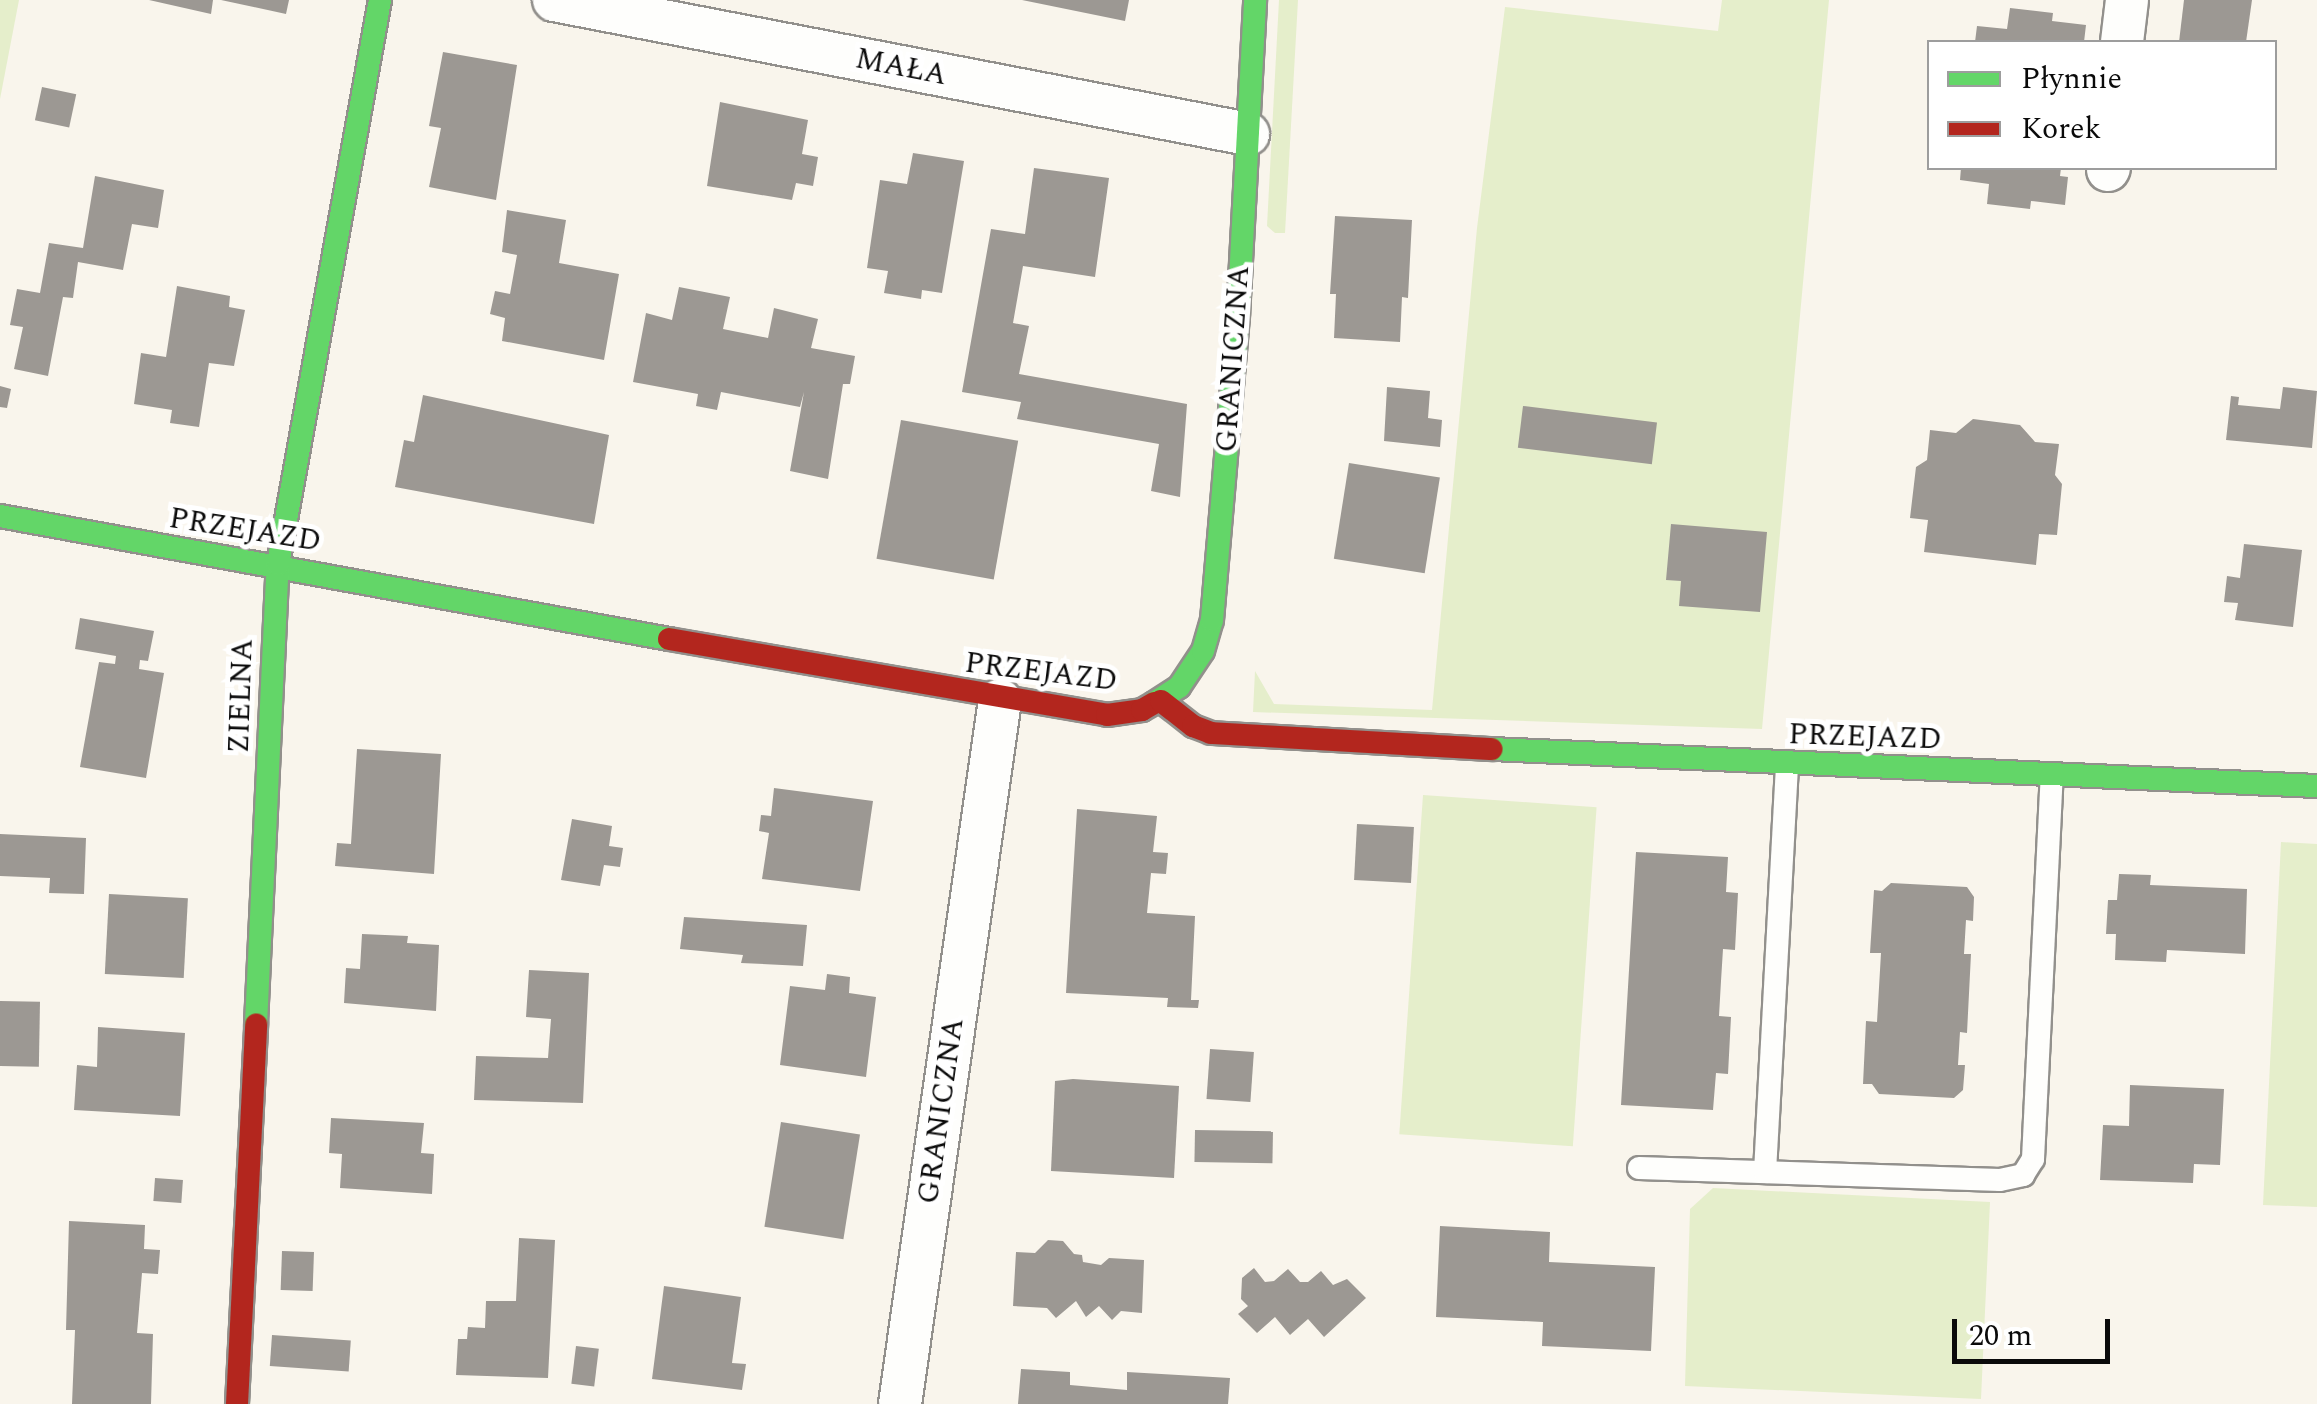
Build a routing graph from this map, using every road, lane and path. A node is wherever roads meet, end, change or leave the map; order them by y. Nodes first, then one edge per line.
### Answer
1 (380, 0) edge
2 (554, 0) edge
3 (1255, 0) edge
4 (2127, 0) edge
5 (2122, 40) edge
6 (1248, 134) junction
7 (0, 516) edge
8 (278, 564) junction
9 (1000, 700) junction
10 (1161, 701) junction
11 (1787, 764) junction
12 (2052, 774) junction
13 (2317, 786) edge
14 (1638, 1168) dead end
15 (1764, 1172) junction
16 (237, 1404) edge
17 (900, 1404) edge

1 - 8 street, ZIELNA
2 - 6 street, MAŁA
3 - 6 street, GRANICZNA
4 - 5 street
6 - 10 street, GRANICZNA
7 - 8 street, PRZEJAZD
8 - 9 street, PRZEJAZD
8 - 16 street, ZIELNA
9 - 10 street, PRZEJAZD
9 - 17 street, GRANICZNA
10 - 11 street, PRZEJAZD
11 - 12 street, PRZEJAZD
11 - 15 lane
12 - 13 street, PRZEJAZD
12 - 15 lane
14 - 15 lane

